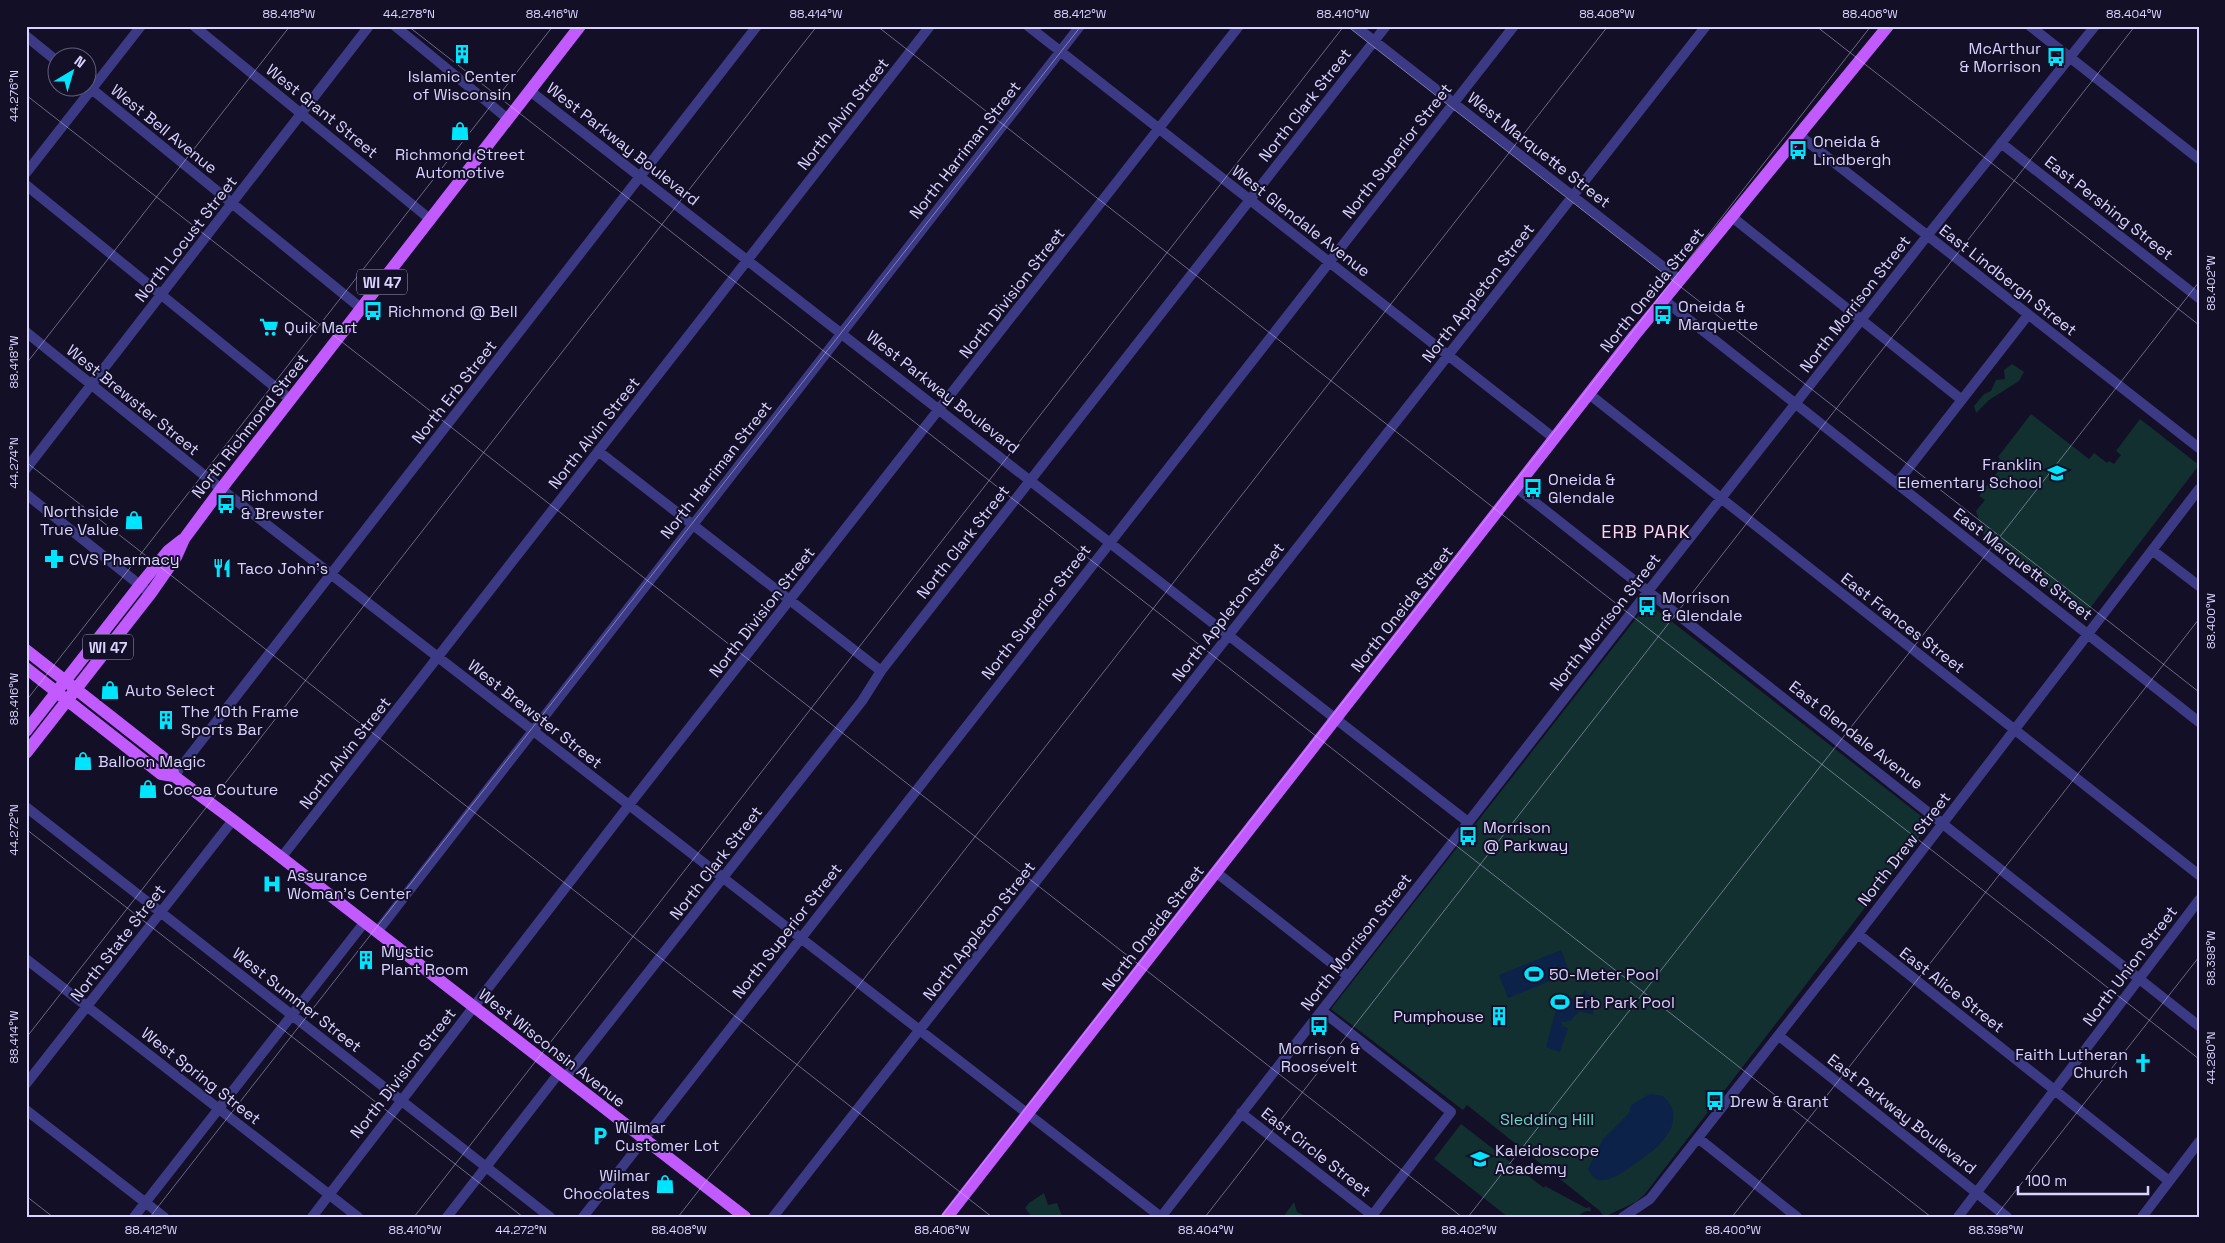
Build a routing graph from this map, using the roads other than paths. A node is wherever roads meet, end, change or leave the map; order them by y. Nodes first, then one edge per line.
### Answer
1 (141, 26) edge
2 (194, 26) edge
3 (369, 26) edge
4 (395, 26) edge
5 (580, 26) edge
6 (757, 26) edge
7 (930, 26) edge
8 (1028, 26) edge
9 (1080, 26) edge
10 (1238, 26) edge
11 (1355, 26) edge
12 (1386, 26) edge
13 (1514, 26) edge
14 (1706, 26) edge
15 (1888, 26) edge
16 (2030, 26) edge
17 (2096, 26) edge
18 (26, 36) edge
19 (1374, 41) junction
20 (1060, 51) junction
21 (48, 54) edge
22 (2070, 58) junction
23 (98, 78) edge
24 (530, 90) junction
25 (98, 95) edge
26 (82, 98) edge
27 (1454, 103) junction
28 (302, 114) junction
29 (508, 119) junction
30 (1159, 128) junction
31 (1799, 134) junction
32 (2001, 143) junction
33 (2199, 159) edge
34 (26, 173) edge
35 (640, 176) junction
36 (26, 185) edge
37 (1573, 196) junction
38 (1250, 200) junction
39 (232, 204) junction
40 (1732, 217) junction
41 (431, 220) junction
42 (1927, 236) junction
43 (748, 260) junction
44 (1330, 262) junction
45 (1680, 280) junction
46 (161, 294) junction
47 (2199, 298) edge
48 (1664, 300) junction
49 (362, 309) junction
50 (2028, 315) junction
51 (1862, 320) junction
52 (26, 332) edge
53 (843, 334) junction
54 (1448, 356) junction
55 (91, 385) junction
56 (1589, 394) junction
57 (291, 400) junction
58 (1962, 400) junction
59 (1796, 404) junction
60 (940, 409) junction
61 (1555, 439) junction
62 (2199, 448) edge
63 (598, 451) junction
64 (26, 469) edge
65 (1031, 480) junction
66 (1897, 483) junction
67 (1517, 488) junction
68 (221, 489) junction
69 (2199, 489) edge
70 (26, 494) edge
71 (1722, 499) junction
72 (692, 524) junction
73 (184, 538) junction
74 (1110, 542) junction
75 (2152, 550) junction
76 (331, 574) junction
77 (140, 585) junction
78 (2199, 586) edge
79 (1649, 590) junction
80 (151, 593) junction
81 (791, 600) junction
82 (2088, 634) junction
83 (1228, 635) junction
84 (26, 650) edge
85 (438, 658) junction
86 (26, 668) edge
87 (881, 671) junction
88 (64, 681) junction
89 (76, 690) junction
90 (56, 692) junction
91 (67, 701) junction
92 (1337, 720) junction
93 (2199, 722) edge
94 (26, 730) edge
95 (2015, 730) junction
96 (533, 731) junction
97 (26, 753) edge
98 (174, 776) junction
99 (629, 805) junction
100 (26, 807) edge
101 (233, 820) junction
102 (1468, 822) junction
103 (1943, 823) junction
104 (282, 858) junction
105 (1217, 874) junction
106 (2199, 875) edge
107 (724, 878) junction
108 (2199, 900) edge
109 (161, 912) junction
110 (364, 923) junction
111 (376, 932) junction
112 (1858, 934) junction
113 (801, 938) junction
114 (26, 959) edge
115 (1348, 976) junction
116 (2139, 979) junction
117 (87, 1006) junction
118 (473, 1007) junction
119 (1322, 1011) junction
120 (292, 1015) junction
121 (2199, 1026) edge
122 (921, 1030) junction
123 (1779, 1036) junction
124 (562, 1075) junction
125 (26, 1084) edge
126 (2056, 1091) junction
127 (401, 1100) junction
128 (219, 1109) junction
129 (26, 1110) edge
130 (1241, 1113) junction
131 (1030, 1114) junction
132 (1698, 1138) junction
133 (644, 1139) junction
134 (2199, 1142) edge
135 (486, 1166) junction
136 (2169, 1181) junction
137 (1976, 1193) junction
138 (329, 1194) junction
139 (146, 1202) junction
140 (1371, 1216) edge
141 (134, 1217) edge
142 (164, 1217) edge
143 (312, 1217) edge
144 (358, 1217) edge
145 (446, 1217) edge
146 (550, 1217) edge
147 (583, 1217) edge
148 (745, 1217) edge
149 (773, 1217) edge
150 (947, 1217) edge
151 (1161, 1217) edge
152 (1623, 1217) edge
153 (1796, 1217) edge
154 (1958, 1217) edge
155 (2007, 1217) edge
156 (2142, 1217) edge

1 - 23 street
2 - 28 street, West Grant Street
3 - 28 street, North Locust Street
4 - 29 street
5 - 24 main road, North Richmond Street / WI 47
6 - 35 street, North Erb Street
7 - 43 street, North Alvin Street
8 - 20 street, West Glendale Avenue
9 - 20 street, North Harriman Street
10 - 30 street, North Division Street
11 - 19 street, West Marquette Street
12 - 19 street, North Clark Street
13 - 27 street, North Superior Street
14 - 37 street, North Appleton Street
15 - 31 main road, North Oneida Street
16 - 22 street
17 - 22 street, North Morrison Street
18 - 21 street
19 - 27 street, West Marquette Street
19 - 38 street, North Clark Street
20 - 30 street, West Glendale Avenue
20 - 53 street, North Harriman Street
22 - 32 street, North Morrison Street
22 - 33 street
24 - 29 main road, North Richmond Street / WI 47
24 - 35 street, West Parkway Boulevard
25 - 39 street, West Bell Avenue
26 - 34 street
27 - 37 street, West Marquette Street
27 - 44 street, North Superior Street
28 - 39 street, North Locust Street
28 - 41 street, West Grant Street
29 - 41 main road, North Richmond Street / WI 47
30 - 38 street, West Glendale Avenue
30 - 60 street, North Division Street
31 - 40 main road, North Oneida Street
31 - 42 street, East Lindbergh Street
32 - 42 street, North Morrison Street
32 - 47 street, East Pershing Street
35 - 43 street, West Parkway Boulevard
35 - 76 street, North Erb Street
36 - 46 street
37 - 45 street, West Marquette Street
37 - 54 street, North Appleton Street
38 - 44 street, West Glendale Avenue
38 - 65 street, North Clark Street
39 - 46 street, North Locust Street
39 - 49 street, West Bell Avenue
40 - 45 main road, North Oneida Street
40 - 51 street
41 - 49 main road, North Richmond Street / WI 47
42 - 50 street, East Lindbergh Street
42 - 51 street, North Morrison Street
43 - 53 street, West Parkway Boulevard
43 - 63 street, North Alvin Street
44 - 54 street, West Glendale Avenue
44 - 74 street, North Superior Street
45 - 48 main road, North Oneida Street
46 - 55 street, North Locust Street
46 - 57 street
48 - 56 main road, North Oneida Street
48 - 59 street, East Marquette Street
49 - 57 main road, North Richmond Street / WI 47
50 - 58 street
50 - 62 street, East Lindbergh Street
51 - 58 street
51 - 59 street, North Morrison Street
52 - 55 street, West Brewster Street
53 - 60 street, West Parkway Boulevard
53 - 72 street, North Harriman Street
54 - 61 street, West Glendale Avenue
54 - 83 street, North Appleton Street
55 - 64 street, North Locust Street
55 - 68 street, West Brewster Street
56 - 61 main road, North Oneida Street
56 - 71 street, East Frances Street
57 - 68 main road, North Richmond Street / WI 47
58 - 66 street
59 - 66 street, East Marquette Street
59 - 71 street, North Morrison Street
60 - 65 street, West Parkway Boulevard
60 - 81 street, North Division Street
61 - 67 main road, North Oneida Street
63 - 72 street
63 - 85 street, North Alvin Street
65 - 74 street, West Parkway Boulevard
65 - 87 street, North Clark Street
66 - 82 street, East Marquette Street
67 - 79 street, East Glendale Avenue
67 - 92 main road, North Oneida Street
68 - 73 main road, North Richmond Street / WI 47
68 - 76 street, West Brewster Street
69 - 75 street, North Drew Street
70 - 77 street
71 - 79 street, North Morrison Street
71 - 95 street, East Frances Street
72 - 81 street
72 - 96 street, North Harriman Street
73 - 77 main road, North Richmond Street / WI 47
73 - 80 main road, North Richmond Street / WI 47
74 - 83 street, West Parkway Boulevard
74 - 113 street, North Superior Street
75 - 78 street
75 - 82 street, North Drew Street
76 - 85 street, West Brewster Street
76 - 98 street, North Erb Street
77 - 80 street
77 - 88 main road, North Richmond Street / WI 47
79 - 102 street, North Morrison Street
79 - 103 street, East Glendale Avenue
80 - 89 main road, North Richmond Street / WI 47
81 - 87 street
81 - 99 street, North Division Street
82 - 93 street, East Marquette Street
82 - 95 street, North Drew Street
83 - 92 street, West Parkway Boulevard
83 - 122 street, North Appleton Street
84 - 88 main road, West Wisconsin Avenue
85 - 96 street, West Brewster Street
85 - 104 street, North Alvin Street
86 - 90 main road, West Wisconsin Avenue
87 - 107 street, North Clark Street
88 - 89 main road, West Wisconsin Avenue
88 - 90 main road, North Richmond Street / WI 47
89 - 91 main road, North Richmond Street / WI 47
89 - 98 main road, West Wisconsin Avenue
90 - 91 main road, West Wisconsin Avenue
90 - 94 main road, North Richmond Street / WI 47
91 - 97 main road, North Richmond Street / WI 47
91 - 98 main road, West Wisconsin Avenue
92 - 102 street
92 - 105 main road, North Oneida Street
95 - 103 street, North Drew Street
95 - 106 street, East Frances Street
96 - 99 street, West Brewster Street
96 - 111 street, North Harriman Street
98 - 101 main road, West Wisconsin Avenue
99 - 107 street, West Brewster Street
99 - 118 street, North Division Street
100 - 109 street, West Summer Street
101 - 104 main road, West Wisconsin Avenue
101 - 109 street, North State Street
102 - 115 street, North Morrison Street
103 - 112 street, North Drew Street
103 - 116 street, East Glendale Avenue
104 - 110 main road, West Wisconsin Avenue
105 - 115 street
105 - 131 main road, North Oneida Street
107 - 113 street, West Brewster Street
107 - 124 street, North Clark Street
108 - 116 street, North Union Street
109 - 117 street, North State Street
109 - 120 street, West Summer Street
110 - 111 main road, West Wisconsin Avenue
110 - 120 street
111 - 118 main road, West Wisconsin Avenue
112 - 123 street, North Drew Street
112 - 126 street, East Alice Street
113 - 122 street, West Brewster Street
113 - 133 street, North Superior Street
114 - 117 street, West Spring Street
115 - 119 street, North Morrison Street
116 - 121 street, East Glendale Avenue
116 - 126 street, North Union Street
117 - 125 street, North State Street
117 - 128 street, West Spring Street
118 - 124 main road, West Wisconsin Avenue
118 - 127 street, North Division Street
119 - 130 street, North Morrison Street
119 - 140 street
120 - 127 street, West Summer Street
120 - 128 street
122 - 131 street, West Brewster Street
122 - 149 street, North Appleton Street
123 - 132 street, North Drew Street
123 - 137 street, East Parkway Boulevard
124 - 133 main road, West Wisconsin Avenue
124 - 135 street, North Clark Street
126 - 136 street, East Alice Street
126 - 137 street, North Union Street
127 - 135 street, West Summer Street
127 - 138 street, North Division Street
128 - 138 street, West Spring Street
128 - 139 street
129 - 139 street
130 - 140 street, East Circle Street
130 - 151 street, North Morrison Street
131 - 150 main road, North Oneida Street
131 - 151 street, West Brewster Street
132 - 152 street, North Drew Street
132 - 153 street
133 - 147 street, North Superior Street
133 - 148 main road, West Wisconsin Avenue
134 - 136 street
135 - 145 street, North Clark Street
135 - 146 street, West Summer Street
136 - 156 street
137 - 154 street, North Union Street
137 - 155 street, East Parkway Boulevard
138 - 143 street, North Division Street
138 - 144 street, West Spring Street
139 - 141 street
139 - 142 street

